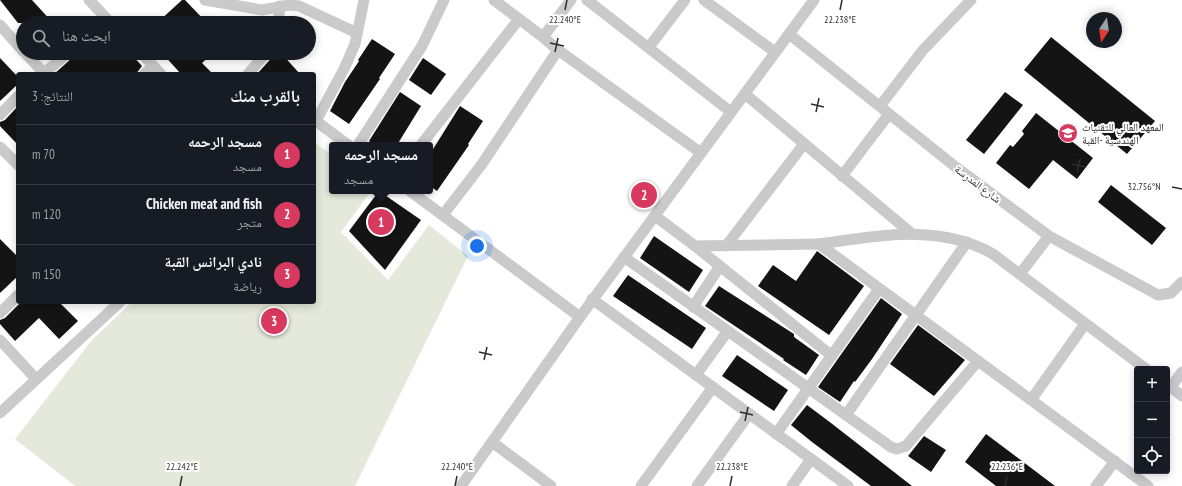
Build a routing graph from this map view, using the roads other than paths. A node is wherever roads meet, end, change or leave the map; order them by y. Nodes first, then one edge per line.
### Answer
1 (89, 0) edge
2 (205, 0) edge
3 (364, 0) edge
4 (444, 0) edge
5 (494, 0) edge
6 (571, 0) edge
7 (587, 0) edge
8 (685, 0) edge
9 (704, 0) edge
10 (814, 0) edge
11 (967, 1) edge
12 (280, 6) junction
13 (102, 16) edge
14 (279, 16) edge
15 (519, 19) junction
16 (0, 25) edge
17 (358, 32) junction
18 (789, 34) junction
19 (543, 37) junction
20 (16, 42) edge
21 (649, 47) junction
22 (558, 50) junction
23 (775, 52) junction
24 (31, 60) edge
25 (60, 60) edge
26 (147, 60) edge
27 (260, 60) edge
28 (153, 66) junction
29 (41, 72) edge
30 (45, 72) edge
31 (146, 72) edge
32 (160, 72) edge
33 (250, 72) edge
34 (745, 94) junction
35 (16, 98) edge
36 (880, 106) junction
37 (731, 112) junction
38 (889, 114) junction
39 (0, 115) edge
40 (316, 120) edge
41 (316, 123) edge
42 (344, 142) edge
43 (360, 142) edge
44 (423, 142) edge
45 (804, 144) junction
46 (0, 147) edge
47 (702, 153) junction
48 (16, 163) edge
49 (842, 176) junction
50 (414, 194) edge
51 (443, 216) junction
52 (655, 216) junction
53 (911, 233) junction
54 (1049, 236) junction
55 (968, 242) junction
56 (819, 244) junction
57 (695, 246) junction
58 (726, 246) junction
59 (624, 257) junction
60 (720, 266) junction
61 (1020, 274) junction
62 (1182, 282) edge
63 (880, 289) junction
64 (16, 297) edge
65 (592, 299) junction
66 (118, 304) edge
67 (692, 307) junction
68 (0, 313) edge
69 (580, 316) junction
70 (917, 316) junction
71 (1085, 324) junction
72 (727, 332) junction
73 (0, 340) edge
74 (832, 356) junction
75 (978, 361) junction
76 (1142, 366) edge
77 (1182, 372) edge
78 (696, 375) junction
79 (36, 379) junction
80 (1170, 385) edge
81 (1170, 387) edge
82 (713, 388) junction
83 (808, 389) junction
84 (1182, 396) edge
85 (1031, 400) junction
86 (0, 413) edge
87 (749, 414) junction
88 (846, 416) junction
89 (776, 434) junction
90 (492, 442) junction
91 (811, 459) junction
92 (1114, 462) junction
93 (466, 484) edge
94 (551, 486) edge
95 (641, 486) edge
96 (697, 486) edge
97 (792, 486) edge
98 (848, 486) edge
99 (1096, 486) edge
100 (1148, 486) edge

1 - 13 street
2 - 12 street
3 - 17 street
4 - 43 street
5 - 15 street
6 - 19 street
7 - 21 street
8 - 21 street
9 - 23 street
10 - 18 street
11 - 36 street
12 - 14 street
12 - 17 street
15 - 19 street
15 - 44 street
16 - 20 street
17 - 40 street
18 - 23 street
18 - 36 street, شارع المدرسة
19 - 22 street
21 - 37 street
22 - 47 street
22 - 51 street
23 - 34 street
24 - 29 street
25 - 30 street
26 - 28 street
27 - 33 street
28 - 31 street
28 - 32 street
34 - 37 street
34 - 45 street
35 - 39 street
36 - 38 street, شارع المدرسة
37 - 47 street
38 - 49 street
38 - 54 street, شارع المدرسة
41 - 42 street
45 - 49 street
45 - 58 street
46 - 48 street
47 - 52 street
49 - 53 street
50 - 51 street
51 - 69 street
52 - 57 street
52 - 59 street
53 - 55 street
53 - 56 street
54 - 61 street
54 - 62 street, شارع المدرسة
55 - 61 street
55 - 70 street
56 - 58 street
56 - 63 street
57 - 58 street
57 - 60 street
59 - 65 street
59 - 67 street
60 - 67 street
60 - 74 street
61 - 71 street
63 - 70 street
63 - 74 street
64 - 68 street
65 - 69 street
65 - 78 street
66 - 79 street
67 - 72 street
69 - 90 street
70 - 75 street
70 - 88 street
71 - 76 street
71 - 85 street
72 - 78 street
72 - 83 street
73 - 79 street
74 - 83 street
75 - 85 street
75 - 88 street
77 - 80 street
78 - 82 street
79 - 86 street
81 - 84 street
82 - 87 street
82 - 95 street
83 - 88 street
83 - 89 street
85 - 92 street
87 - 89 street
87 - 96 street
89 - 91 street
90 - 93 street
90 - 94 street
91 - 97 street
91 - 98 street
92 - 99 street
92 - 100 street

